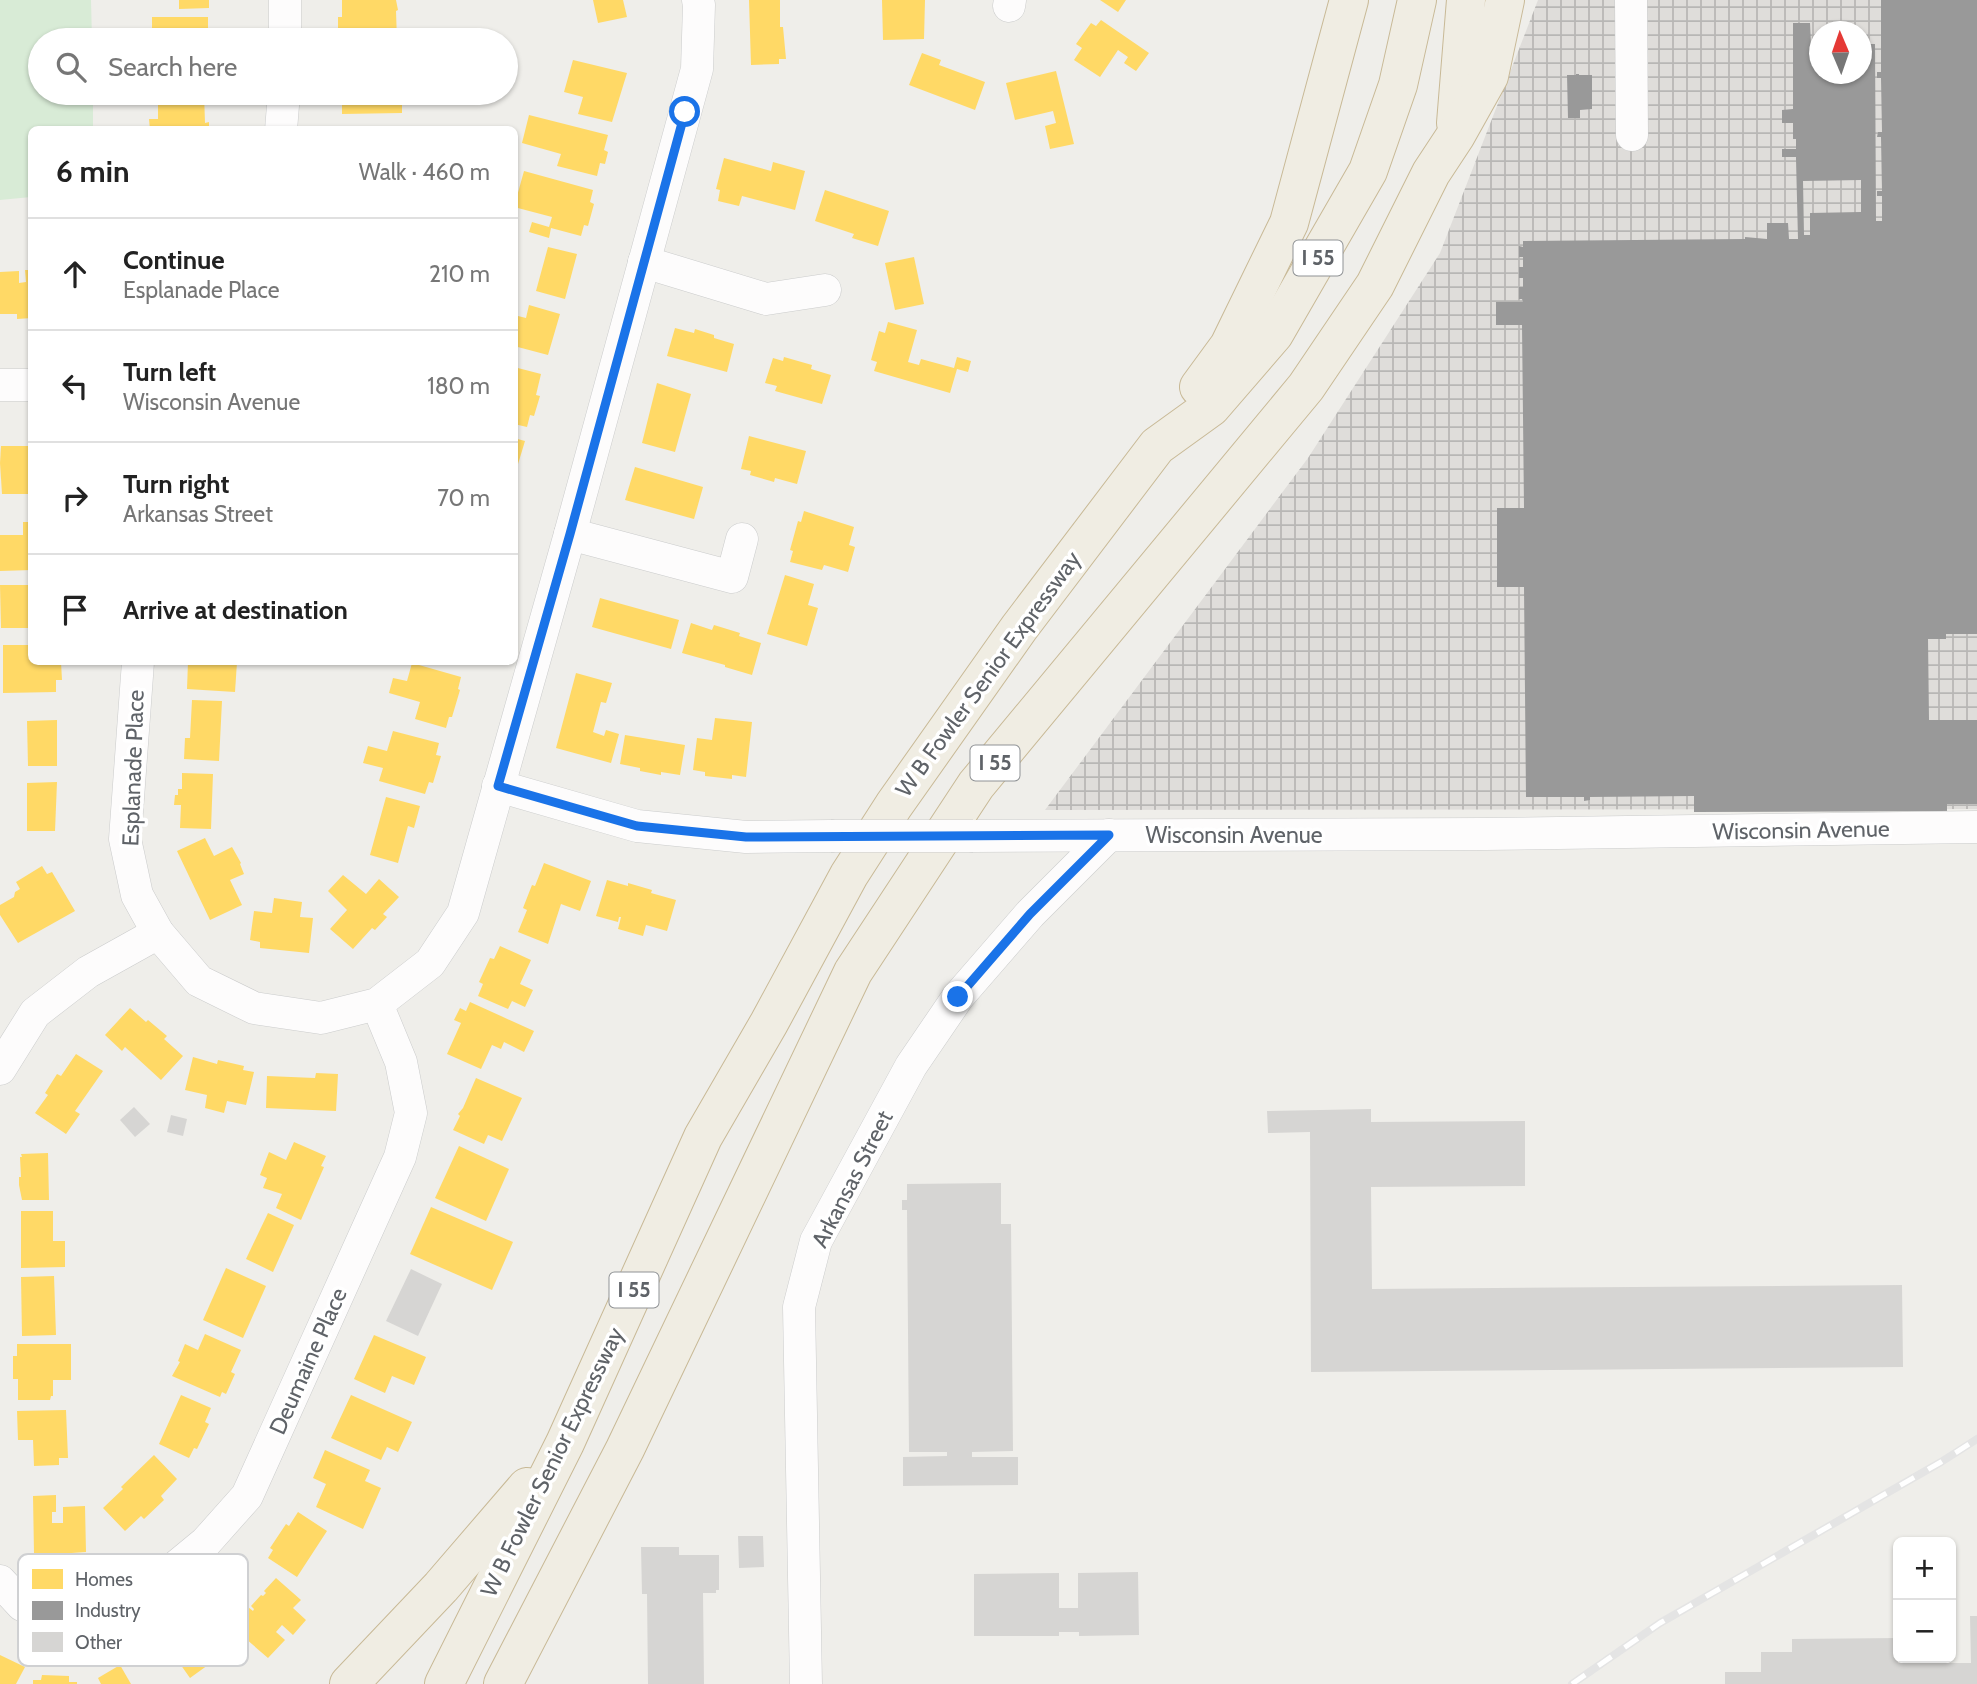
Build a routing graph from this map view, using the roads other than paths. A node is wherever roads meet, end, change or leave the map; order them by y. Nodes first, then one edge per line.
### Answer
1 (285, 0) edge
2 (698, 0) edge
3 (1349, 0) edge
4 (1466, 0) edge
5 (1505, 0) edge
6 (1632, 0) edge
7 (1415, 13) edge
8 (285, 28) edge
9 (283, 105) edge
10 (281, 126) edge
11 (1455, 135) junction
12 (1632, 135) dead end
13 (644, 262) junction
14 (825, 290) dead end
15 (0, 385) edge
16 (28, 385) edge
17 (1157, 446) junction
18 (570, 534) junction
19 (742, 539) dead end
20 (138, 665) edge
21 (498, 786) junction
22 (1977, 827) edge
23 (1109, 835) junction
24 (158, 933) junction
25 (377, 1004) junction
26 (0, 1069) edge
27 (565, 1443) junction
28 (191, 1554) edge
29 (0, 1581) edge
30 (18, 1601) edge
31 (349, 1684) edge
32 (444, 1684) edge
33 (503, 1684) edge
34 (806, 1684) edge

1 - 8 street
2 - 13 street, Esplanade Place
3 - 17 highway
4 - 11 highway, I 55
5 - 11 highway
6 - 12 street
7 - 17 highway, W B Fowler Senior Expressway / I 55
9 - 10 street
11 - 33 highway, I 55
13 - 14 street
13 - 18 street, Esplanade Place
15 - 16 street
17 - 27 highway, W B Fowler Senior Expressway / I 55
18 - 19 street
18 - 21 street, Esplanade Place
20 - 24 street, Esplanade Place
21 - 23 street, Wisconsin Avenue, bridge
21 - 25 street, Esplanade Place
22 - 23 street, Wisconsin Avenue
23 - 34 street, Arkansas Street
24 - 25 street, Esplanade Place
24 - 26 street
25 - 28 street, Deumaine Place
27 - 31 highway
27 - 32 highway, W B Fowler Senior Expressway / I 55
29 - 30 street, Deumaine Place

